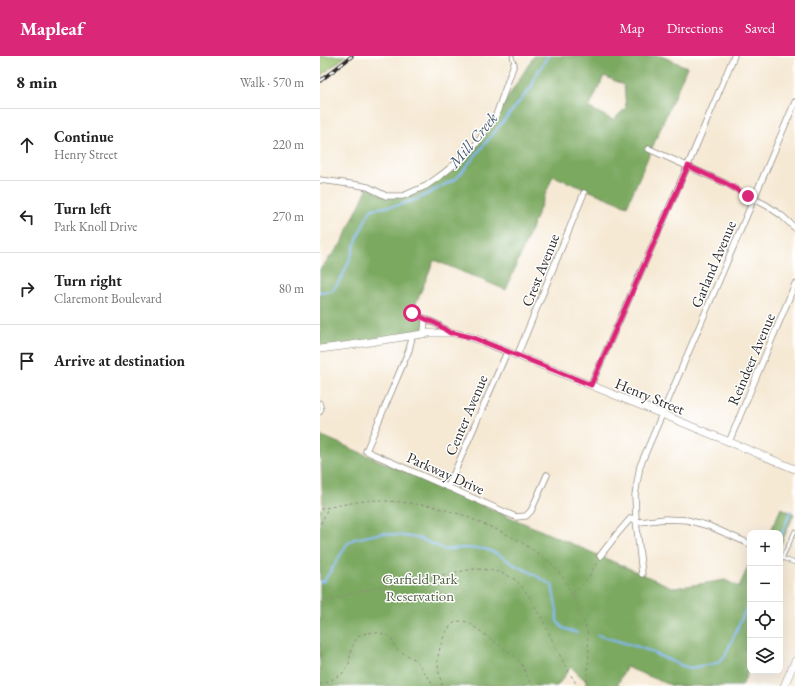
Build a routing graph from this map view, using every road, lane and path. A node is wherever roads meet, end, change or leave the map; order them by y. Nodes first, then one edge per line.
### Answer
1 (512, 56) edge
2 (734, 56) edge
3 (514, 64) joint
4 (795, 102) edge
5 (649, 149) dead end
6 (688, 166) junction
7 (320, 180) edge
8 (584, 193) dead end
9 (754, 199) junction
10 (795, 228) edge
11 (795, 284) edge
12 (412, 313) dead end
13 (425, 319) junction
14 (450, 333) junction
15 (424, 334) junction
16 (412, 337) junction
17 (320, 349) edge
18 (507, 352) junction
19 (517, 356) junction
20 (591, 385) junction
21 (320, 402) edge
22 (320, 413) edge
23 (662, 414) junction
24 (729, 442) junction
25 (794, 467) edge
26 (546, 475) dead end
27 (448, 487) junction
28 (328, 507) junction
29 (320, 509) edge
30 (636, 520) junction
31 (320, 523) edge
32 (795, 531) edge
33 (747, 543) edge
34 (600, 556) joint
35 (783, 556) edge
36 (783, 558) edge
37 (795, 563) edge
38 (642, 574) dead end
39 (572, 593) junction
40 (320, 603) edge
41 (795, 661) edge
42 (320, 684) edge
43 (434, 686) edge
44 (442, 686) edge
45 (532, 686) edge
46 (578, 686) edge
47 (586, 686) edge
48 (784, 686) edge

1 - 3 lane
2 - 6 street
3 - 7 street
4 - 9 street, Garland Avenue
5 - 6 street
6 - 9 street
6 - 20 street
8 - 19 street, Crest Avenue
9 - 10 street
9 - 23 street, Garland Avenue
11 - 24 street, Reindeer Avenue
12 - 13 street, Henry Street
13 - 14 street, Henry Street
13 - 15 street
14 - 15 street, Henry Street
14 - 18 street, Henry Street
15 - 16 street, Henry Street
16 - 17 street, Henry Street
16 - 27 street, Parkway Drive
18 - 19 street, Henry Street
18 - 27 street, Center Avenue
19 - 20 street, Henry Street
20 - 23 street, Henry Street
21 - 22 lane
23 - 24 street, Henry Street
23 - 30 street, Garland Avenue
24 - 25 street, Henry Street
26 - 27 street, Parkway Drive
28 - 29 path
28 - 31 path
28 - 39 path
30 - 33 street
30 - 34 street
30 - 38 street, Garland Avenue
32 - 35 lane
34 - 39 path
36 - 37 lane
39 - 47 path
40 - 46 path
41 - 48 street
42 - 43 path
44 - 45 path

